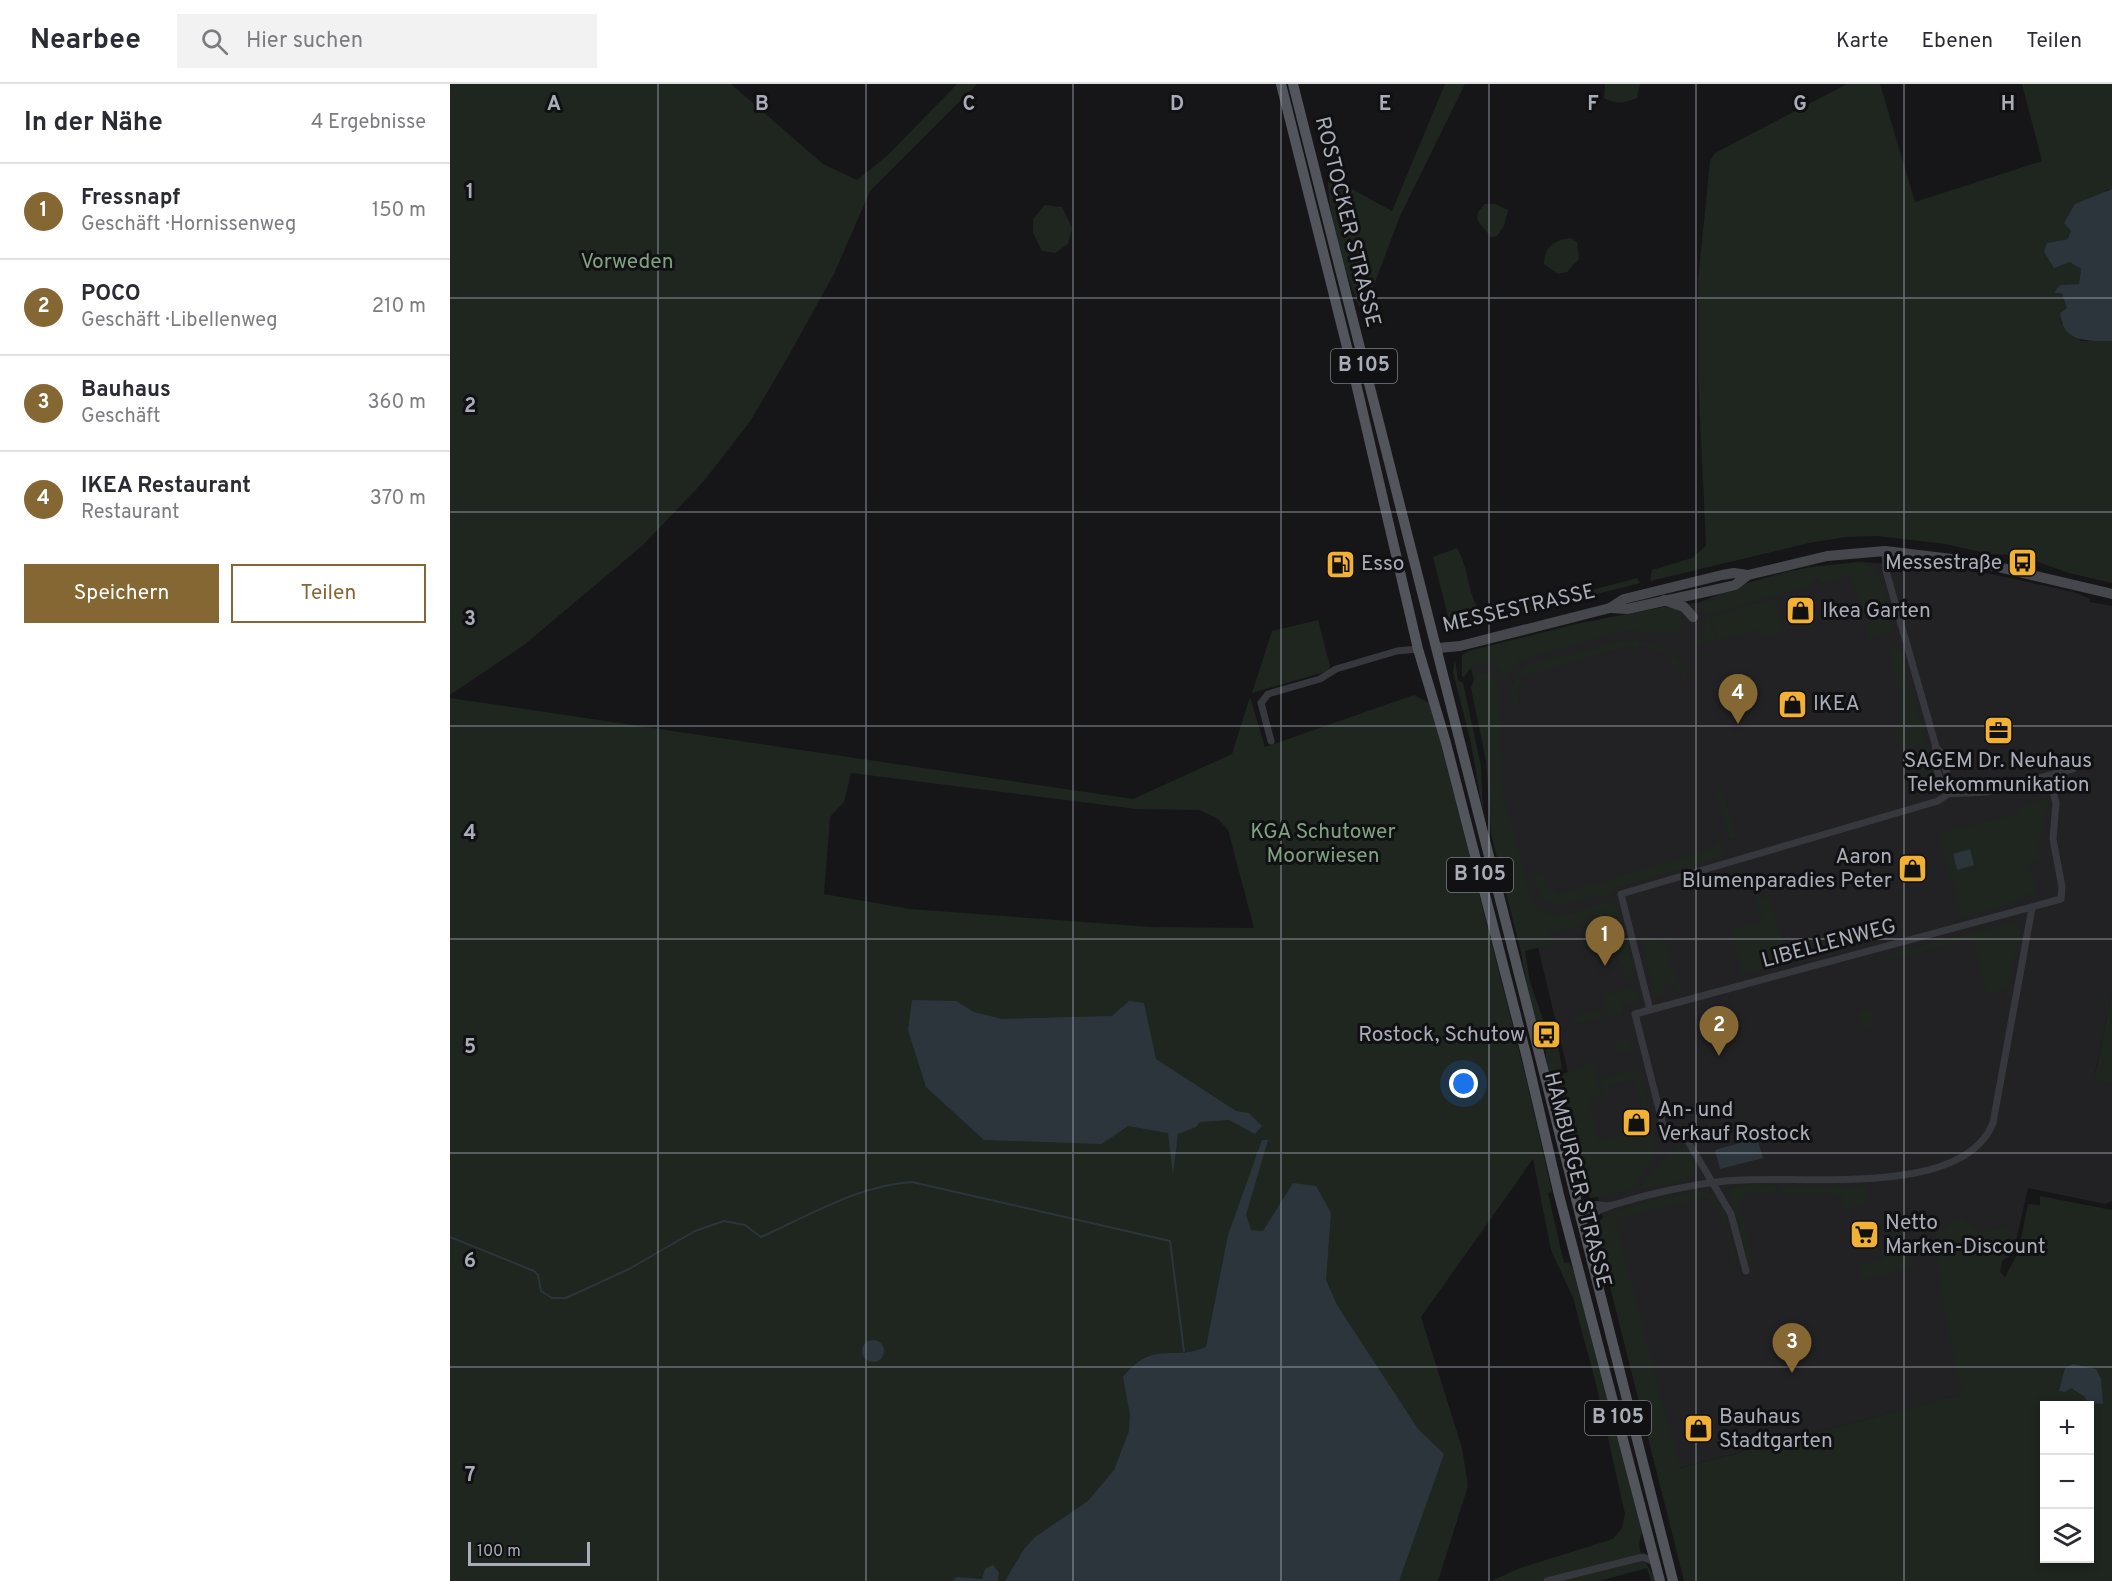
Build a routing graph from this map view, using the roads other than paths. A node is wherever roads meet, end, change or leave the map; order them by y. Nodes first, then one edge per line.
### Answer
1 (1281, 84) edge
2 (1293, 84) edge
3 (1885, 551) junction
4 (1748, 575) junction
5 (2112, 594) edge
6 (1664, 600) junction
7 (1610, 608) junction
8 (1693, 617) dead end
9 (1437, 648) junction
10 (1418, 649) junction
11 (1271, 741) dead end
12 (2073, 769) dead end
13 (2049, 776) junction
14 (1948, 794) junction
15 (2032, 908) junction
16 (1650, 1010) junction
17 (1713, 1182) junction
18 (1610, 1206) junction
19 (1576, 1207) junction
20 (1563, 1211) junction
21 (1579, 1220) junction
22 (1566, 1223) junction
23 (1746, 1271) dead end
24 (1656, 1564) junction
25 (1547, 1581) edge
26 (1660, 1581) edge
27 (1673, 1581) edge

1 - 10 main road, ROSTOCKER STRASSE / B 105
2 - 9 main road, ROSTOCKER STRASSE / B 105
3 - 4 main road, MESSESTRASSE
3 - 5 main road, MESSESTRASSE
3 - 14 street
4 - 6 main road, MESSESTRASSE
4 - 7 main road, MESSESTRASSE
6 - 7 main road, MESSESTRASSE
6 - 8 main road
7 - 9 main road, MESSESTRASSE
9 - 10 main road
9 - 19 main road, HAMBURGER STRASSE / B 105
10 - 11 street
10 - 20 main road, HAMBURGER STRASSE / B 105
12 - 13 street
13 - 14 street
13 - 15 street, LIBELLENWEG
14 - 16 street
15 - 16 street, LIBELLENWEG
15 - 17 street
16 - 17 street, LIBELLENWEG
17 - 18 street
17 - 23 street
18 - 19 street
18 - 21 street
19 - 20 main road
19 - 21 main road, HAMBURGER STRASSE / B 105
20 - 22 main road, HAMBURGER STRASSE / B 105
21 - 22 main road
21 - 27 main road, HAMBURGER STRASSE / B 105
22 - 24 main road, HAMBURGER STRASSE / B 105
24 - 25 street
24 - 26 main road, HAMBURGER STRASSE / B 105

